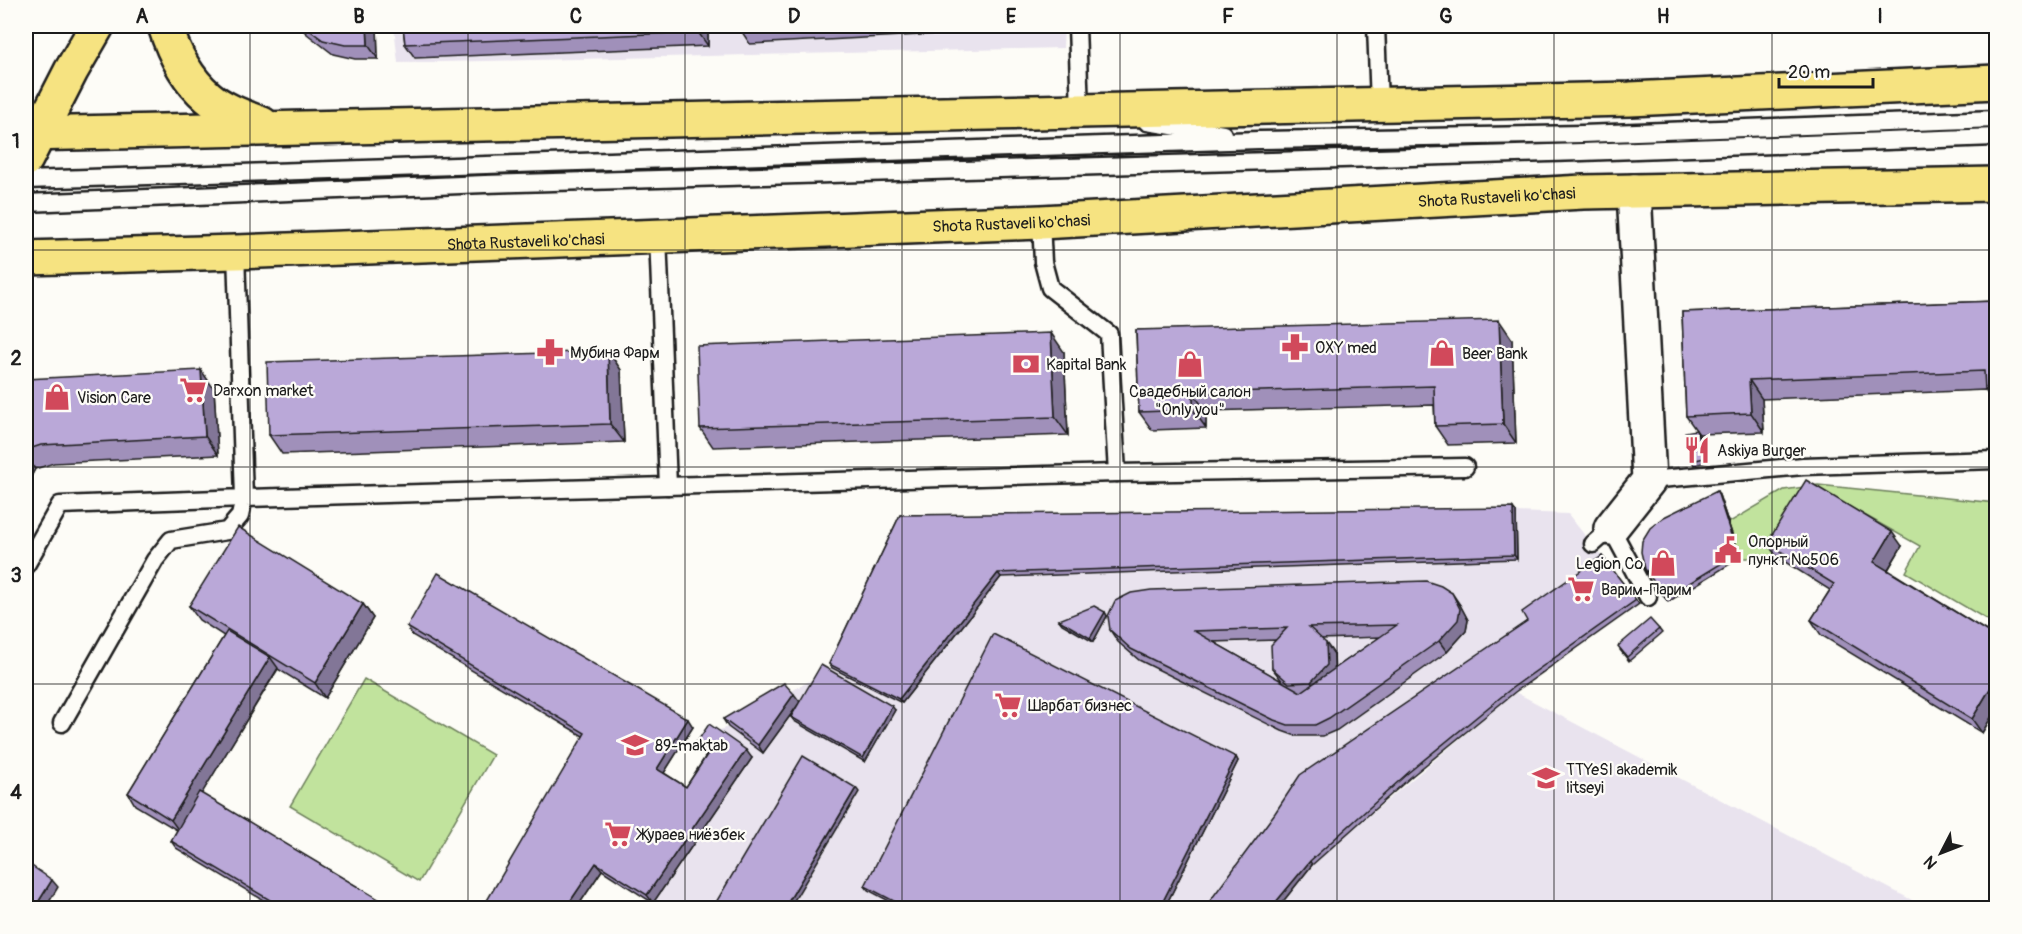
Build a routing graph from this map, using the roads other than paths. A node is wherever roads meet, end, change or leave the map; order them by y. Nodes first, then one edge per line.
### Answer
1 (97, 26) edge
2 (165, 26) edge
3 (1077, 26) edge
4 (1376, 26) edge
5 (1996, 82) edge
6 (1379, 104) junction
7 (1080, 111) junction
8 (1996, 119) edge
9 (272, 128) junction
10 (1996, 137) edge
11 (1259, 140) junction
12 (30, 142) edge
13 (26, 180) edge
14 (1996, 184) edge
15 (1634, 191) junction
16 (26, 203) edge
17 (1041, 222) junction
18 (658, 236) junction
19 (236, 252) junction
20 (26, 258) edge
21 (1996, 459) edge
22 (1465, 467) dead end
23 (1117, 473) junction
24 (1649, 480) junction
25 (668, 486) junction
26 (244, 498) junction
27 (1602, 536) joint
28 (26, 565) edge
29 (1648, 597) dead end
30 (62, 723) dead end

1 - 12 main road
2 - 9 main road
3 - 7 lane
4 - 6 lane
5 - 6 main road
6 - 7 main road
7 - 9 main road
7 - 11 lane
8 - 11 lane
9 - 12 main road
10 - 16 lane
11 - 13 lane
14 - 15 main road, Shota Rustaveli ko'chasi
15 - 17 main road, Shota Rustaveli ko'chasi
15 - 24 street
17 - 18 main road, Shota Rustaveli ko'chasi
17 - 23 lane
18 - 19 main road, Shota Rustaveli ko'chasi
18 - 25 lane
19 - 20 main road, Shota Rustaveli ko'chasi
19 - 26 lane
21 - 24 lane
22 - 23 lane
23 - 25 lane
24 - 27 street
25 - 26 lane
26 - 28 lane
26 - 30 lane
27 - 29 lane

